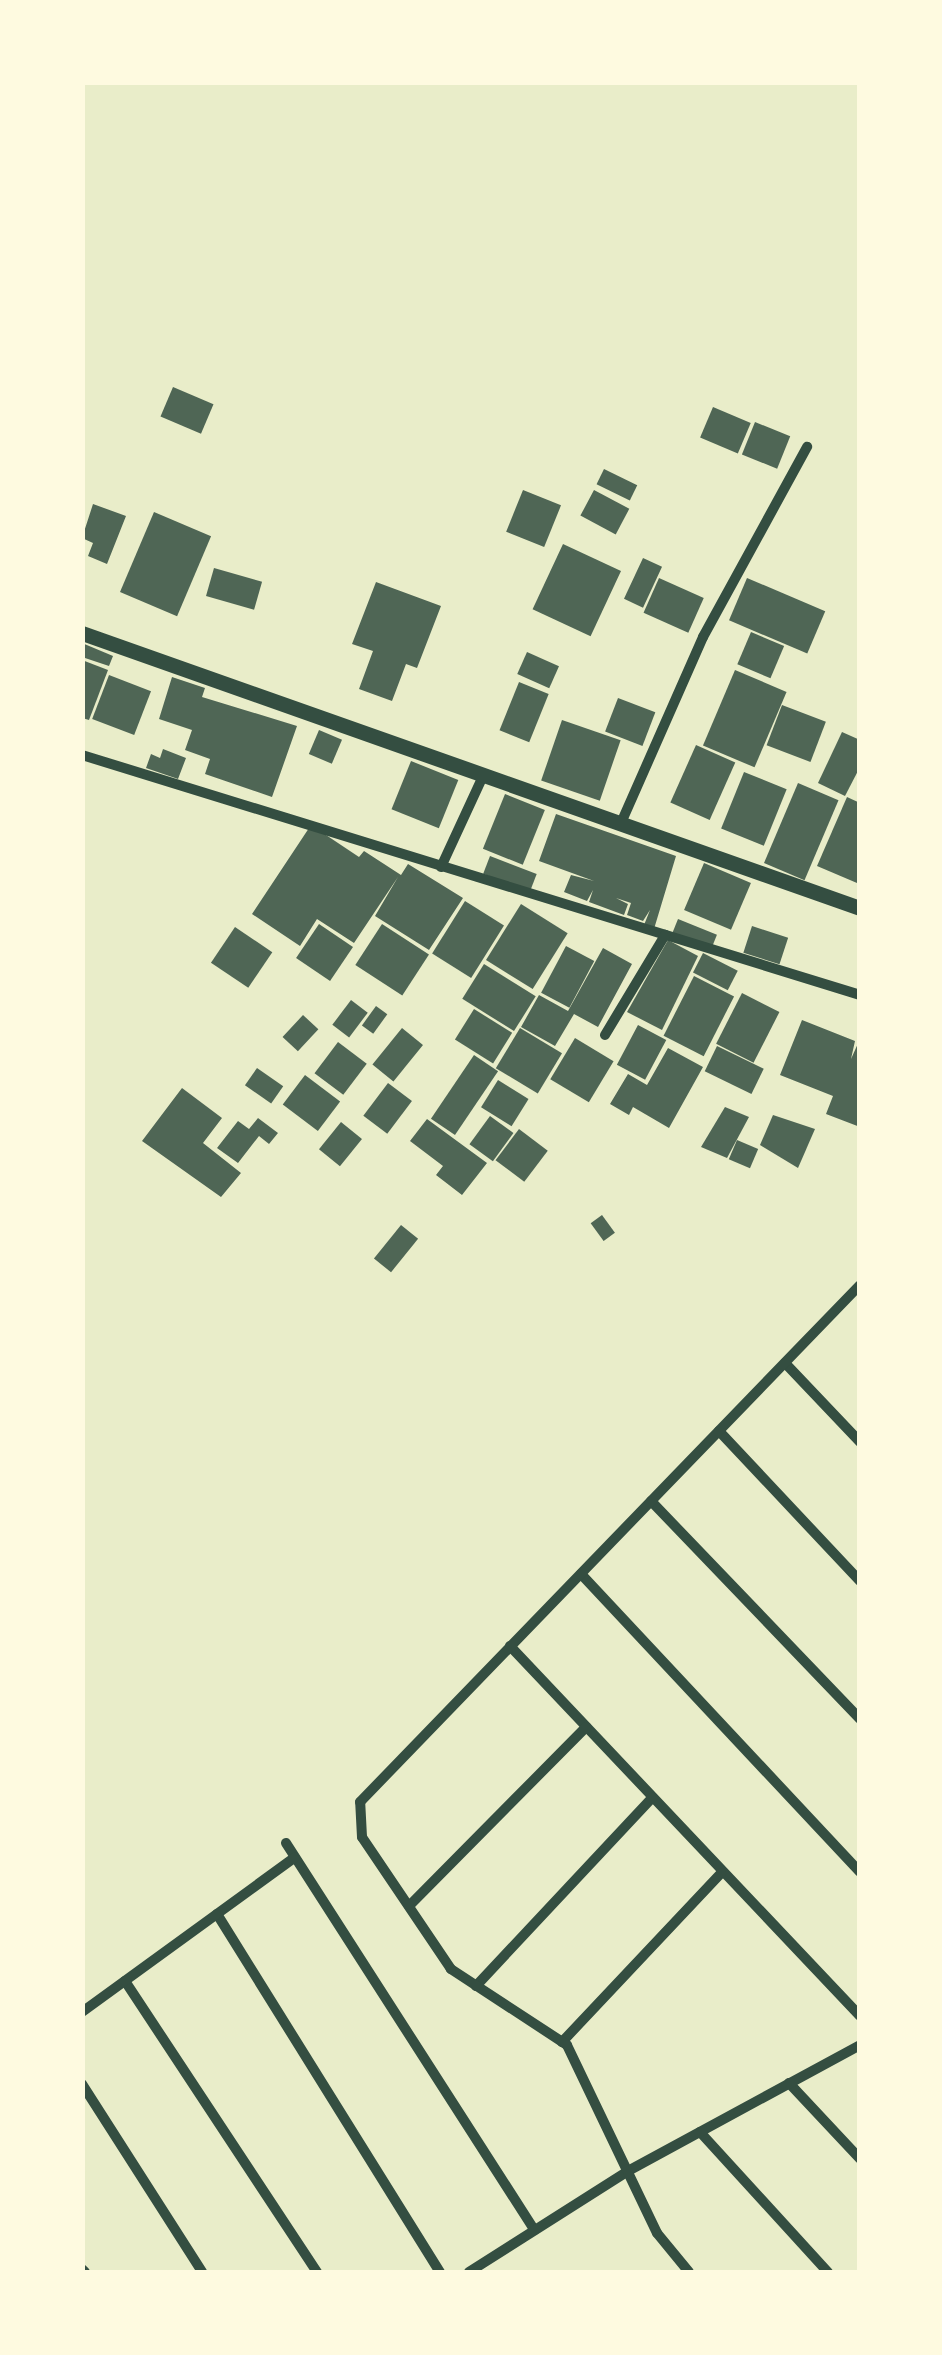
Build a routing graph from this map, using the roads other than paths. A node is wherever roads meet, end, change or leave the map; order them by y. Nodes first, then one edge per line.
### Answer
1 (806, 447) dead end
2 (82, 633) edge
3 (82, 755) edge
4 (483, 776) junction
5 (621, 823) junction
6 (441, 867) junction
7 (858, 904) edge
8 (665, 936) junction
9 (860, 995) edge
10 (605, 1035) dead end
11 (858, 1291) edge
12 (785, 1363) junction
13 (719, 1431) junction
14 (860, 1442) edge
15 (651, 1501) junction
16 (580, 1574) junction
17 (860, 1581) edge
18 (510, 1646) junction
19 (860, 1719) edge
20 (586, 1727) junction
21 (652, 1798) junction
22 (286, 1843) dead end
23 (296, 1857) junction
24 (860, 1872) edge
25 (721, 1873) junction
26 (409, 1906) junction
27 (217, 1914) junction
28 (125, 1981) junction
29 (476, 1986) junction
30 (82, 2012) edge
31 (860, 2016) edge
32 (562, 2042) junction
33 (860, 2045) edge
34 (82, 2084) edge
35 (789, 2084) junction
36 (700, 2132) junction
37 (860, 2159) edge
38 (628, 2171) junction
39 (534, 2230) junction
40 (202, 2272) edge
41 (317, 2272) edge
42 (440, 2272) edge
43 (469, 2272) edge
44 (689, 2272) edge
45 (828, 2272) edge

1 - 5 street
2 - 4 street
3 - 6 street
4 - 5 street
4 - 6 street
5 - 7 street
6 - 8 street
8 - 9 street
8 - 10 street
11 - 12 street
12 - 13 street
12 - 14 street
13 - 15 street
13 - 17 street
15 - 16 street
15 - 19 street
16 - 18 street
16 - 24 street
18 - 20 street
18 - 26 street
20 - 21 street
20 - 26 street
21 - 25 street
21 - 29 street
22 - 23 street
23 - 27 street
23 - 39 street
25 - 31 street
25 - 32 street
26 - 29 street
27 - 28 street
27 - 42 street
28 - 30 street
28 - 41 street
29 - 32 street
32 - 38 street
33 - 35 street
34 - 40 street
35 - 36 street
35 - 37 street
36 - 38 street
36 - 45 street
38 - 39 street
38 - 44 street
39 - 43 street

